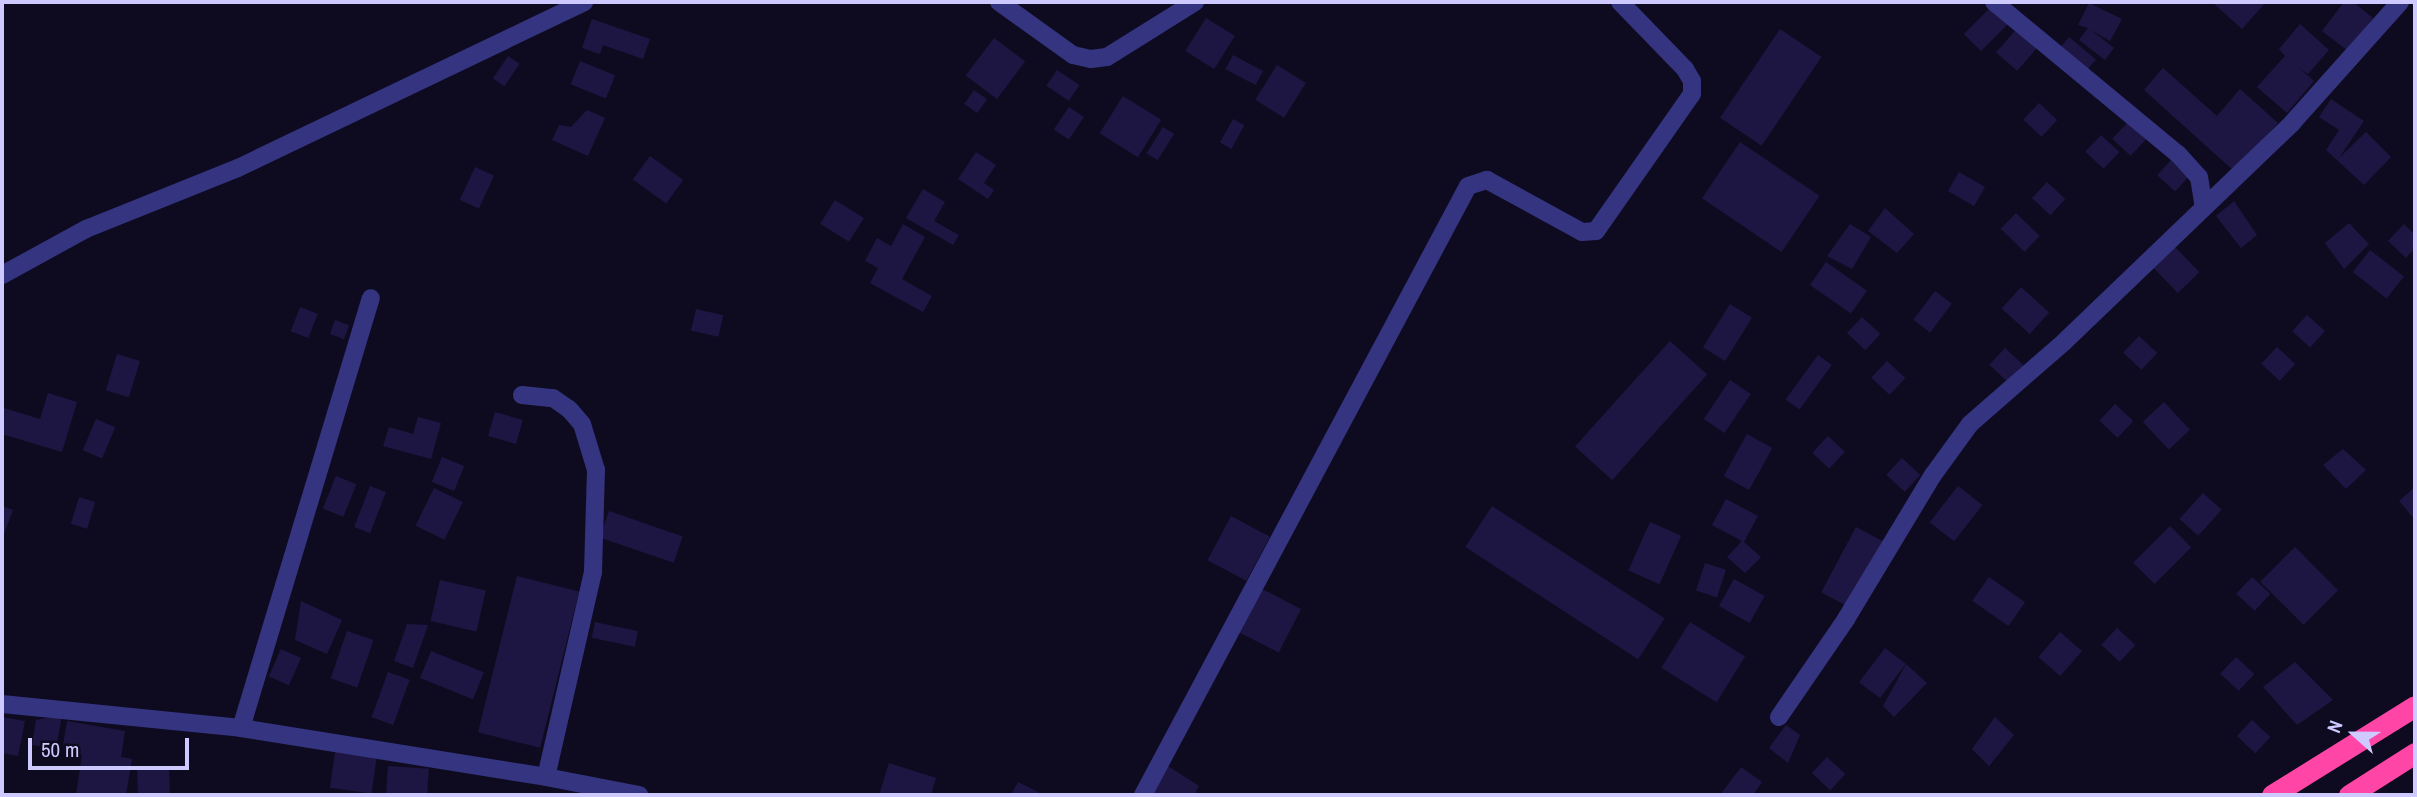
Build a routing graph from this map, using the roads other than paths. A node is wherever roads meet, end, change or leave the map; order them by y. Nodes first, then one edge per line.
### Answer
1 (584, 2) edge
2 (999, 2) edge
3 (1195, 2) edge
4 (1620, 2) edge
5 (1994, 2) edge
6 (2400, 2) edge
7 (2204, 207) junction
8 (2, 275) edge
9 (370, 298) dead end
10 (522, 395) dead end
11 (2, 704) edge
12 (2415, 706) edge
13 (1779, 717) dead end
14 (241, 728) junction
15 (2415, 753) edge
16 (546, 777) junction
17 (2295, 789) edge
18 (639, 795) edge
19 (1143, 795) edge
20 (2272, 795) edge
21 (2349, 795) edge

1 - 8 street
2 - 3 street
4 - 19 street
5 - 7 street
6 - 7 street
7 - 13 street
9 - 14 street
10 - 16 street
11 - 14 street
12 - 17 highway
14 - 16 street
15 - 21 highway
16 - 18 street
17 - 20 highway

